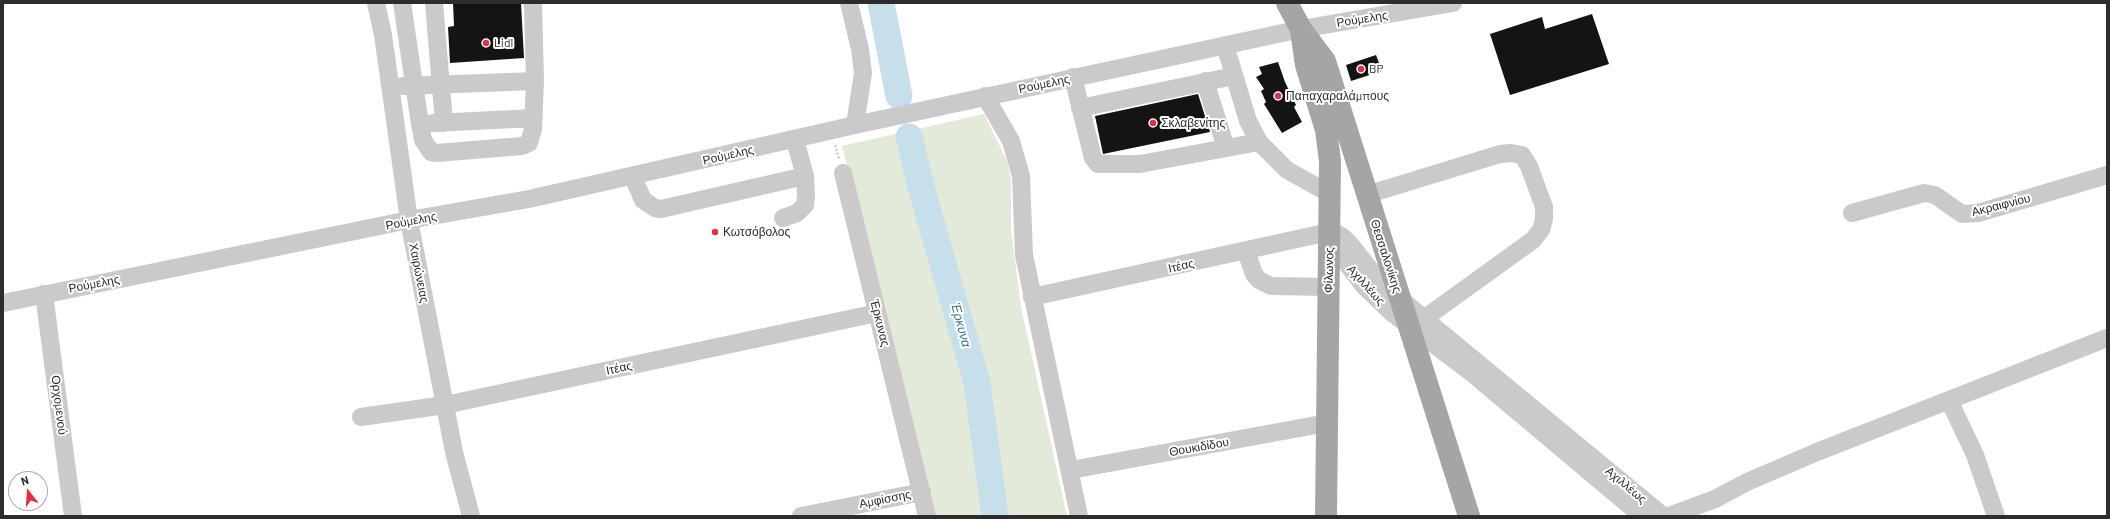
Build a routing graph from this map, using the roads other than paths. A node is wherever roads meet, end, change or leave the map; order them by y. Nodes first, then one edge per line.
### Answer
1 (376, 3) edge
2 (402, 3) edge
3 (434, 3) edge
4 (533, 3) edge
5 (849, 3) edge
6 (1287, 3) edge
7 (1296, 3) edge
8 (1453, 3) edge
9 (1301, 29) junction
10 (1224, 45) junction
11 (1234, 76) junction
12 (1073, 77) junction
13 (535, 81) junction
14 (1205, 81) junction
15 (414, 85) junction
16 (441, 85) junction
17 (390, 88) junction
18 (985, 96) junction
19 (1080, 108) junction
20 (534, 118) junction
21 (444, 123) junction
22 (420, 124) junction
23 (855, 125) junction
24 (795, 140) junction
25 (1259, 142) junction
26 (1226, 148) junction
27 (843, 173) road end
28 (2107, 175) edge
29 (805, 176) junction
30 (633, 177) junction
31 (1330, 194) junction
32 (1366, 195) junction
33 (1852, 213) dead end
34 (782, 218) dead end
35 (409, 220) junction
36 (1329, 232) junction
37 (1246, 251) junction
38 (1329, 287) junction
39 (44, 294) junction
40 (1032, 298) junction
41 (1399, 298) junction
42 (3, 303) edge
43 (877, 313) junction
44 (1417, 322) junction
45 (2107, 338) edge
46 (1949, 400) junction
47 (445, 405) junction
48 (361, 417) dead end
49 (1327, 423) junction
50 (1071, 470) junction
51 (922, 492) junction
52 (73, 516) edge
53 (471, 516) edge
54 (801, 516) edge
55 (927, 516) edge
56 (1079, 516) edge
57 (1326, 516) edge
58 (1469, 516) edge
59 (1642, 516) edge
60 (1663, 516) edge
61 (1669, 516) edge
62 (1996, 516) edge

1 - 17 street, Χαιρώνειας
2 - 15 street
3 - 16 street
4 - 13 street
5 - 23 street
6 - 9 main road, Θεσσαλονίκης
7 - 9 street
8 - 9 street, Ρούμελης
9 - 10 street, Ρούμελης
9 - 31 main road, Φίλωνος
9 - 32 main road, Θεσσαλονίκης
10 - 11 street
10 - 12 street, Ρούμελης
11 - 14 street
11 - 25 street
12 - 18 street, Ρούμελης
12 - 19 street
13 - 16 street
13 - 20 street
14 - 19 street
14 - 26 street
15 - 16 street
15 - 17 street
15 - 22 street
16 - 21 street
17 - 35 street, Χαιρώνειας
18 - 23 street, Ρούμελης
18 - 40 street
19 - 26 street
20 - 21 street
20 - 22 street
21 - 22 street
23 - 24 street, Ρούμελης
24 - 29 street
24 - 30 street, Ρούμελης
25 - 26 street
25 - 31 street
27 - 43 street, Έρκυνας
28 - 33 street, Ακραιφνίου
29 - 30 street
29 - 34 street
30 - 35 street, Ρούμελης
31 - 36 main road, Φίλωνος
32 - 41 main road, Θεσσαλονίκης
32 - 44 street
35 - 39 street, Ρούμελης
35 - 47 street, Χαιρώνειας
36 - 37 street, Ιτέας
36 - 38 main road, Φίλωνος
36 - 41 street, Αχιλλέως
36 - 44 street, Αχιλλέως
37 - 38 street
37 - 40 street, Ιτέας
38 - 49 main road, Φίλωνος
39 - 42 street, Ρούμελης
39 - 52 street, Ορχομενού
40 - 50 street
41 - 44 main road, Θεσσαλονίκης
43 - 47 street, Ιτέας
43 - 51 street, Έρκυνας
44 - 58 main road, Θεσσαλονίκης
44 - 59 street, Αχιλλέως
44 - 60 street, Αχιλλέως
45 - 46 street
46 - 61 street
46 - 62 street
47 - 48 street, Ιτέας
47 - 53 street, Χαιρώνειας
49 - 50 street, Θουκιδίδου
49 - 57 main road, Φίλωνος
50 - 56 street
51 - 54 street, Αμφίσσης
51 - 55 street, Έρκυνας

